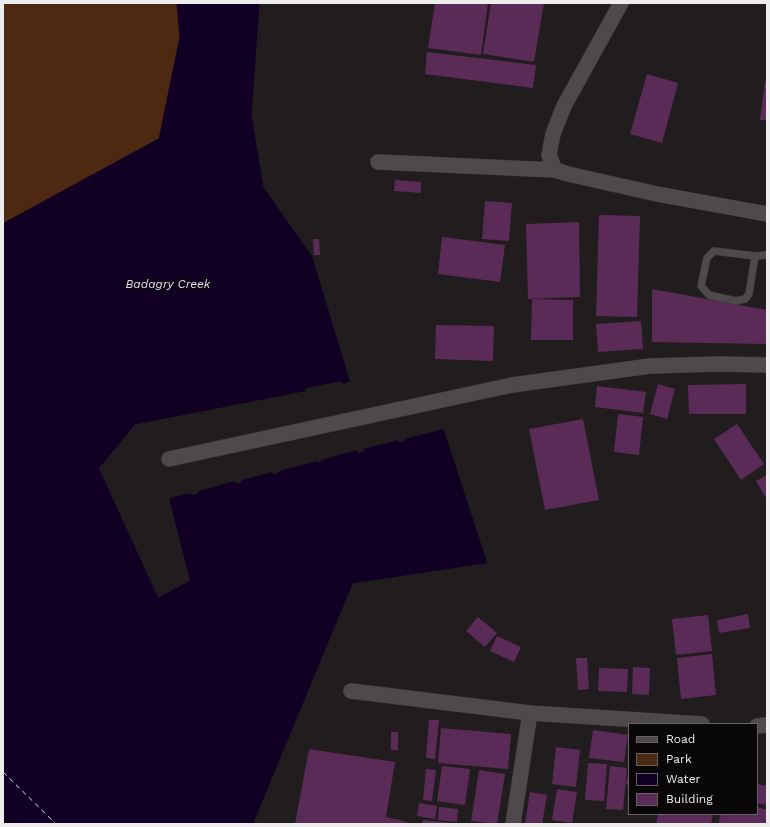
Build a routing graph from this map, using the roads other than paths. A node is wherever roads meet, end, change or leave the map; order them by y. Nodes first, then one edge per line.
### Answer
1 (621, 3) edge
2 (378, 162) dead end
3 (555, 170) junction
4 (767, 214) edge
5 (767, 255) edge
6 (755, 256) junction
7 (767, 365) edge
8 (168, 459) dead end
9 (351, 691) dead end
10 (530, 713) junction
11 (686, 723) edge
12 (514, 824) edge

1 - 3 street
2 - 3 street
3 - 4 street
5 - 6 lane
6 - 6 lane
7 - 8 street
9 - 10 street
10 - 11 street
10 - 12 street

